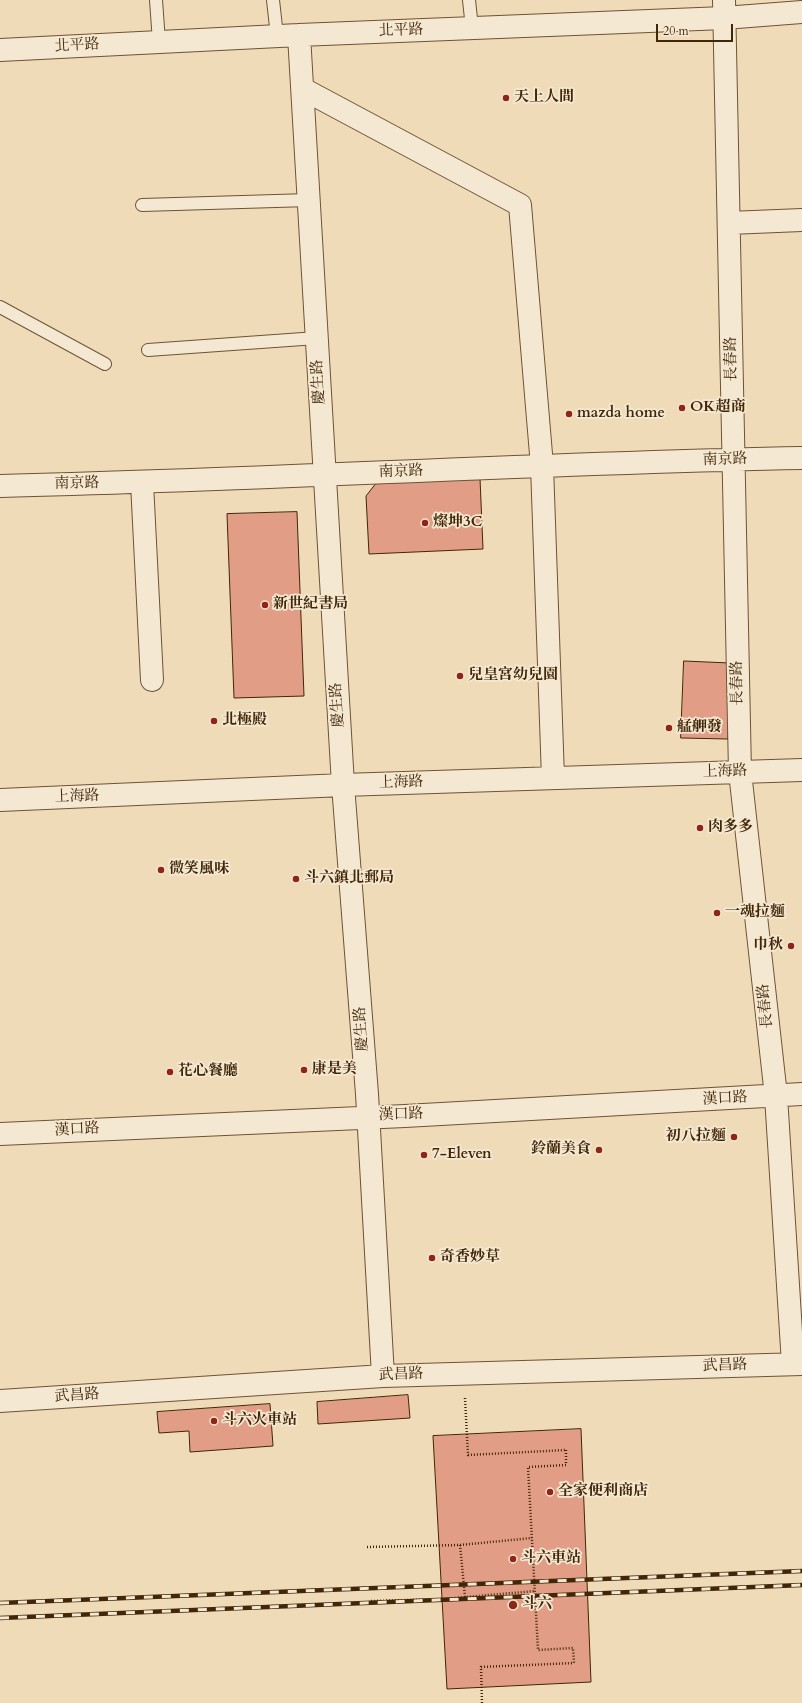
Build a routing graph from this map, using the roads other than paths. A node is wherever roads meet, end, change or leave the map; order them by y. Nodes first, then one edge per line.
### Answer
1 (156, 0) edge
2 (273, 0) edge
3 (469, 0) edge
4 (724, 9) edge
5 (802, 12) edge
6 (472, 28) junction
7 (299, 35) junction
8 (277, 36) junction
9 (159, 42) junction
10 (0, 50) edge
11 (303, 89) junction
12 (309, 200) junction
13 (142, 205) dead end
14 (802, 220) edge
15 (729, 222) junction
16 (0, 307) edge
17 (317, 338) junction
18 (148, 350) dead end
19 (105, 364) dead end
20 (802, 458) edge
21 (734, 459) junction
22 (542, 466) junction
23 (324, 475) junction
24 (142, 483) junction
25 (0, 486) edge
26 (152, 680) dead end
27 (802, 770) edge
28 (740, 772) junction
29 (553, 778) junction
30 (343, 785) junction
31 (0, 800) edge
32 (802, 1094) edge
33 (776, 1096) junction
34 (368, 1116) junction
35 (0, 1134) edge
36 (797, 1364) edge
37 (383, 1376) junction
38 (0, 1401) edge

1 - 9 lane
2 - 8 lane
3 - 6 lane
4 - 5 street, 北平路
4 - 6 street, 北平路
4 - 15 street, 長春路
6 - 7 street, 北平路
7 - 8 street, 北平路
7 - 11 street, 慶生路
8 - 9 street, 北平路
9 - 10 street, 北平路
11 - 12 street, 慶生路
11 - 22 street
12 - 13 lane
12 - 17 street, 慶生路
14 - 15 street
15 - 21 street, 長春路
16 - 19 lane
17 - 18 lane
17 - 23 street, 慶生路
20 - 21 street, 南京路
21 - 22 street, 南京路
21 - 28 street, 長春路
22 - 23 street, 南京路
22 - 29 street
23 - 24 street, 南京路
23 - 30 street, 慶生路
24 - 25 street, 南京路
24 - 26 street
27 - 28 street, 上海路
28 - 29 street, 上海路
28 - 33 street, 長春路
29 - 30 street, 上海路
30 - 31 street, 上海路
30 - 34 street, 慶生路
32 - 33 street, 漢口路
33 - 34 street, 漢口路
33 - 36 street, 長春路
34 - 35 street, 漢口路
34 - 37 street, 慶生路
36 - 37 street, 武昌路
37 - 38 street, 武昌路

